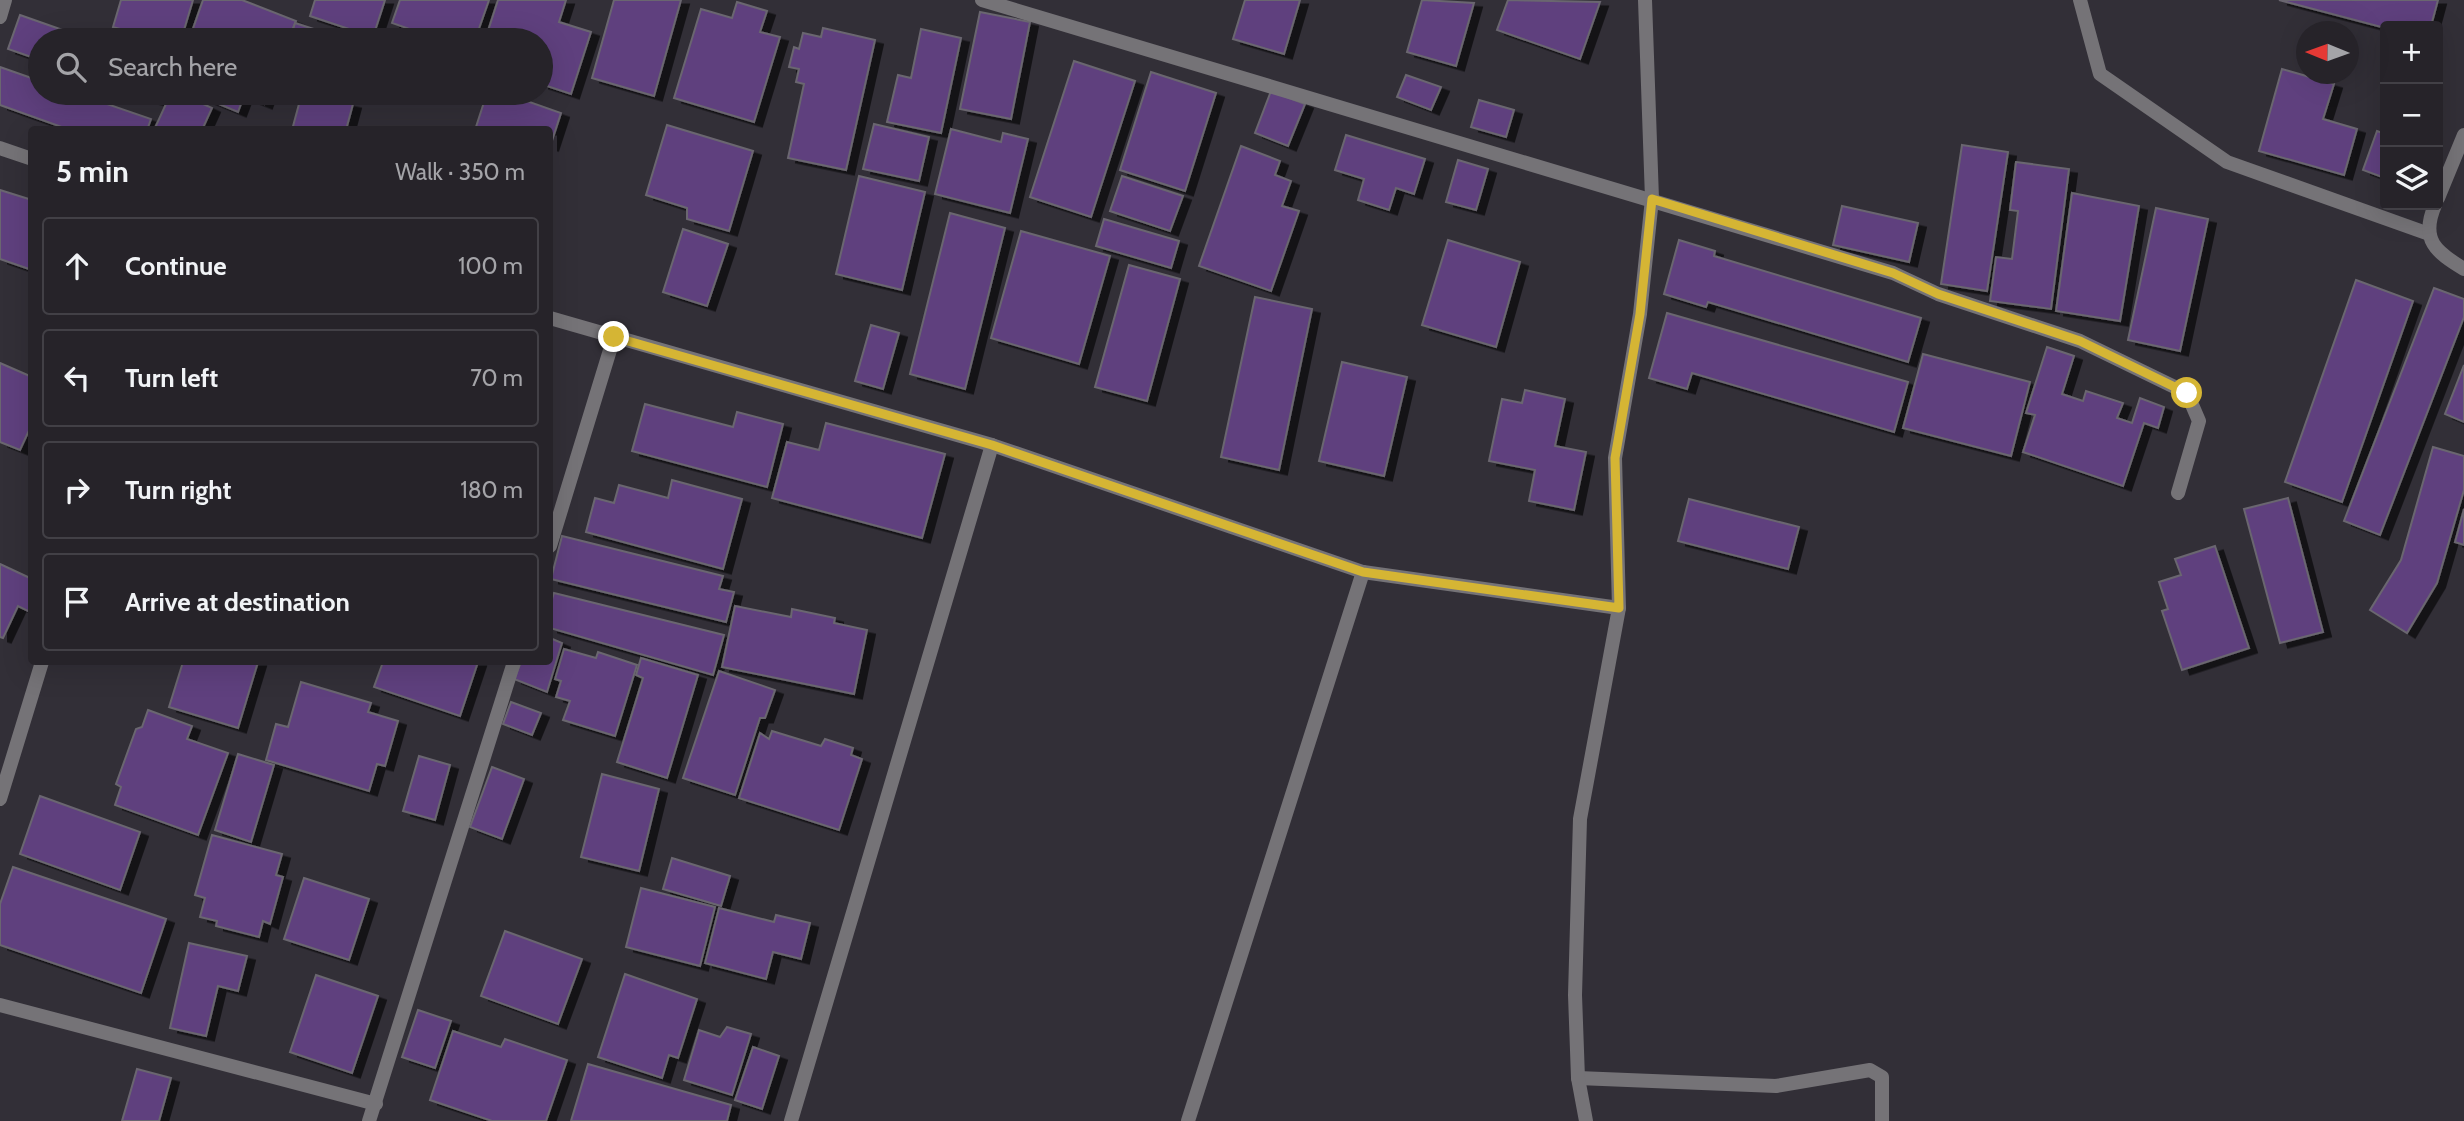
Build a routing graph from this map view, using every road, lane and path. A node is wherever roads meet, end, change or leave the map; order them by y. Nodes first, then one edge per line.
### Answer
1 (5, 0) edge
2 (982, 0) edge
3 (1645, 0) edge
4 (2080, 0) edge
5 (0, 17) edge
6 (2464, 135) edge
7 (0, 148) edge
8 (28, 158) edge
9 (2443, 186) edge
10 (1652, 199) junction
11 (2434, 210) edge
12 (2429, 234) junction
13 (2464, 269) edge
14 (553, 319) edge
15 (614, 337) junction
16 (992, 445) junction
17 (2178, 493) dead end
18 (553, 536) edge
19 (1363, 572) junction
20 (1619, 608) junction
21 (41, 665) edge
22 (513, 665) edge
23 (0, 799) edge
24 (0, 1005) edge
25 (1578, 1078) junction
26 (376, 1104) junction
27 (369, 1121) edge
28 (792, 1121) edge
29 (1188, 1121) edge
30 (1586, 1121) edge
31 (1882, 1121) edge

1 - 5 street
2 - 10 street
3 - 10 street
4 - 12 street
6 - 9 street
7 - 8 street
10 - 17 street
10 - 20 street
11 - 12 street
12 - 13 street
14 - 15 street
15 - 16 street
15 - 18 street
16 - 19 street
16 - 28 street
19 - 20 street
19 - 29 street
20 - 25 street
21 - 23 street
22 - 26 street
24 - 26 street
25 - 30 street
25 - 31 street
26 - 27 street

